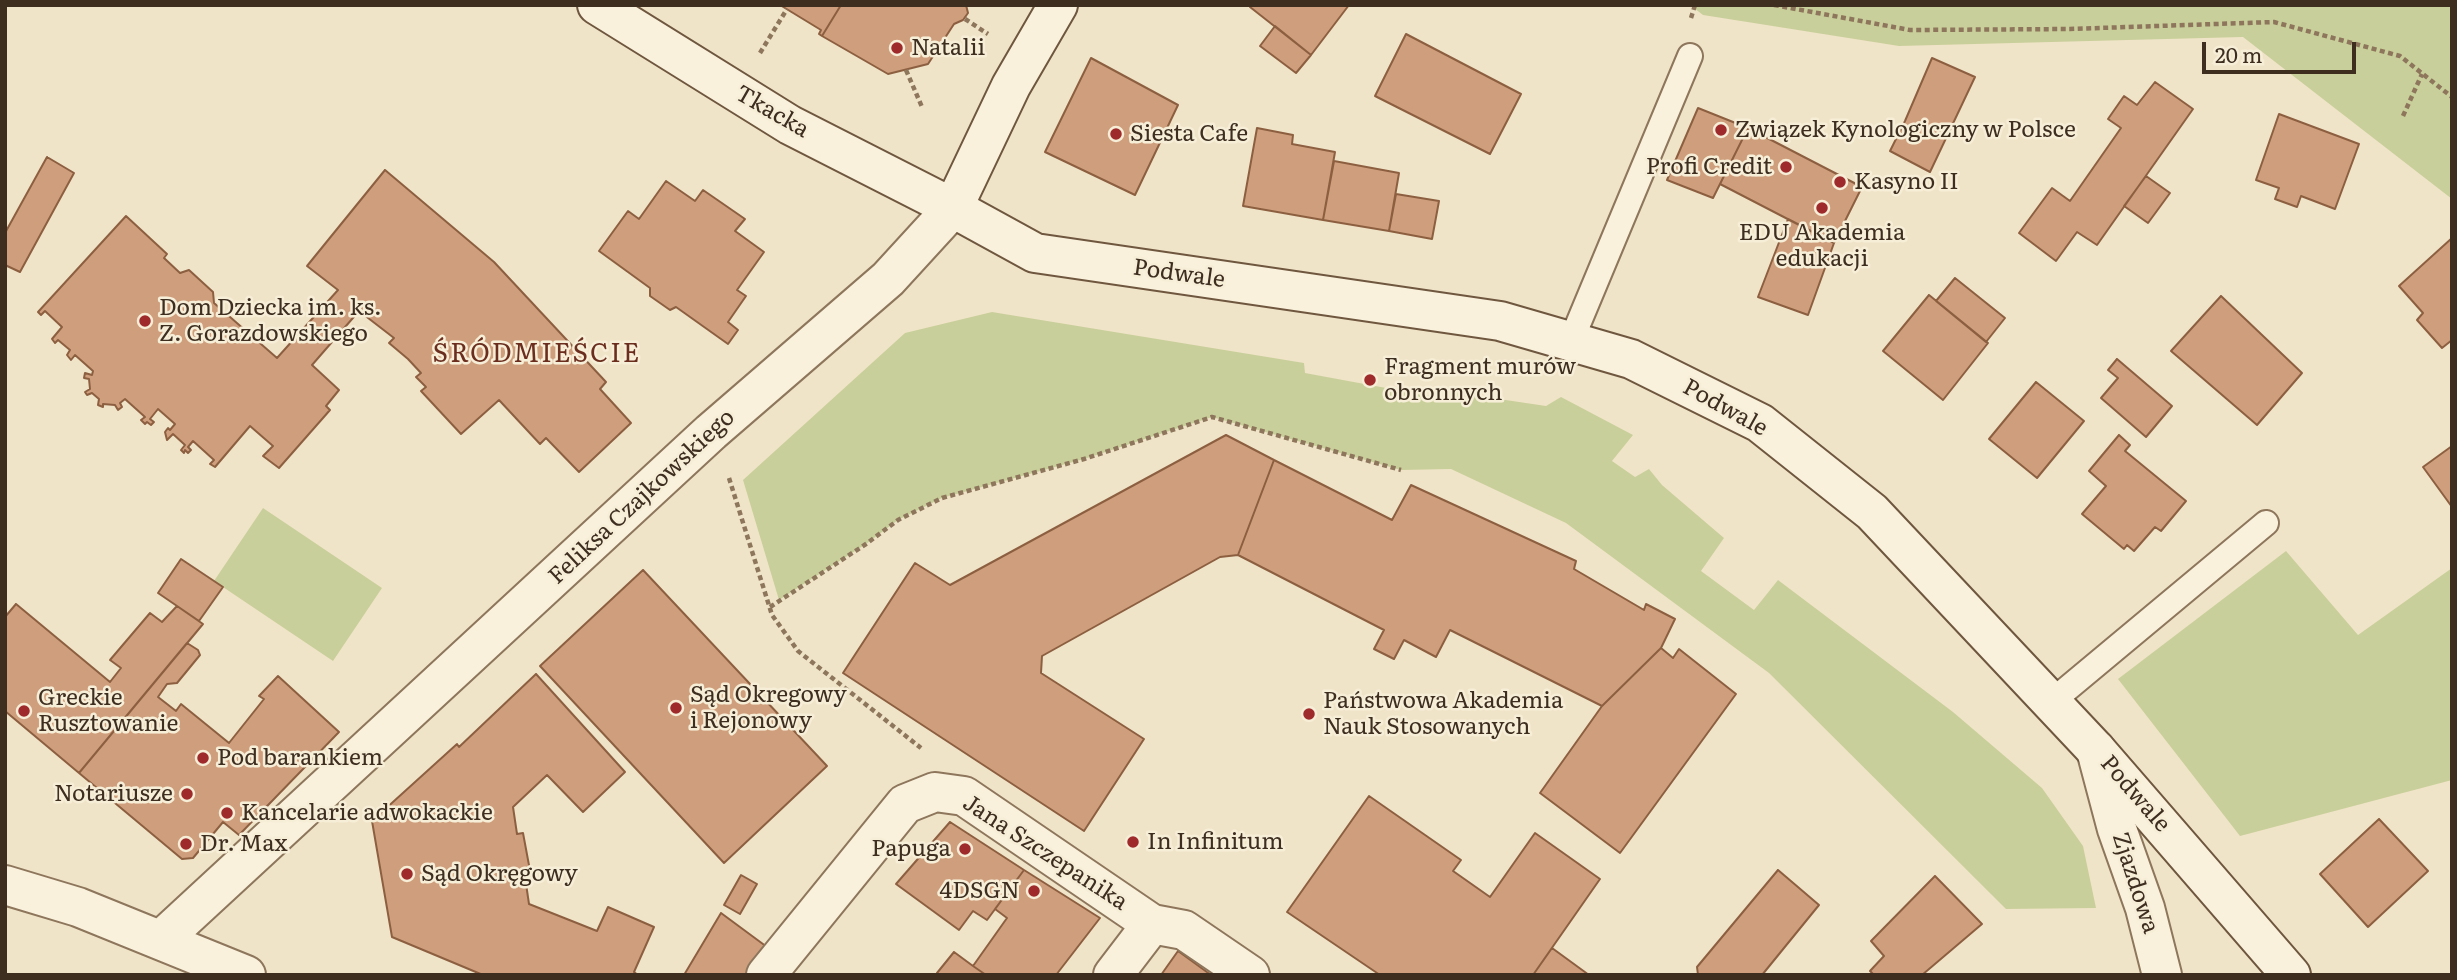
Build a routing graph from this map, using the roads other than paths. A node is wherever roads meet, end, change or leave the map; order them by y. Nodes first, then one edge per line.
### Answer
1 (597, 5) edge
2 (1058, 5) edge
3 (1690, 56) dead end
4 (953, 208) junction
5 (1571, 341) junction
6 (2266, 523) dead end
7 (2050, 703) junction
8 (2096, 750) junction
9 (5, 885) edge
10 (1152, 923) junction
11 (161, 940) junction
12 (246, 975) edge
13 (766, 975) edge
14 (1113, 975) edge
15 (1250, 975) edge
16 (2162, 975) edge
17 (2291, 975) edge

1 - 4 street, Tkacka
2 - 4 street, Feliksa Czajkowskiego
3 - 5 lane
4 - 5 street, Podwale
4 - 11 street, Feliksa Czajkowskiego
5 - 7 street, Podwale
6 - 7 lane
7 - 8 street, Podwale
8 - 16 street, Zjazdowa
8 - 17 street, Podwale
9 - 11 street
10 - 13 street, Jana Szczepanika
10 - 14 street
10 - 15 street
11 - 12 street

